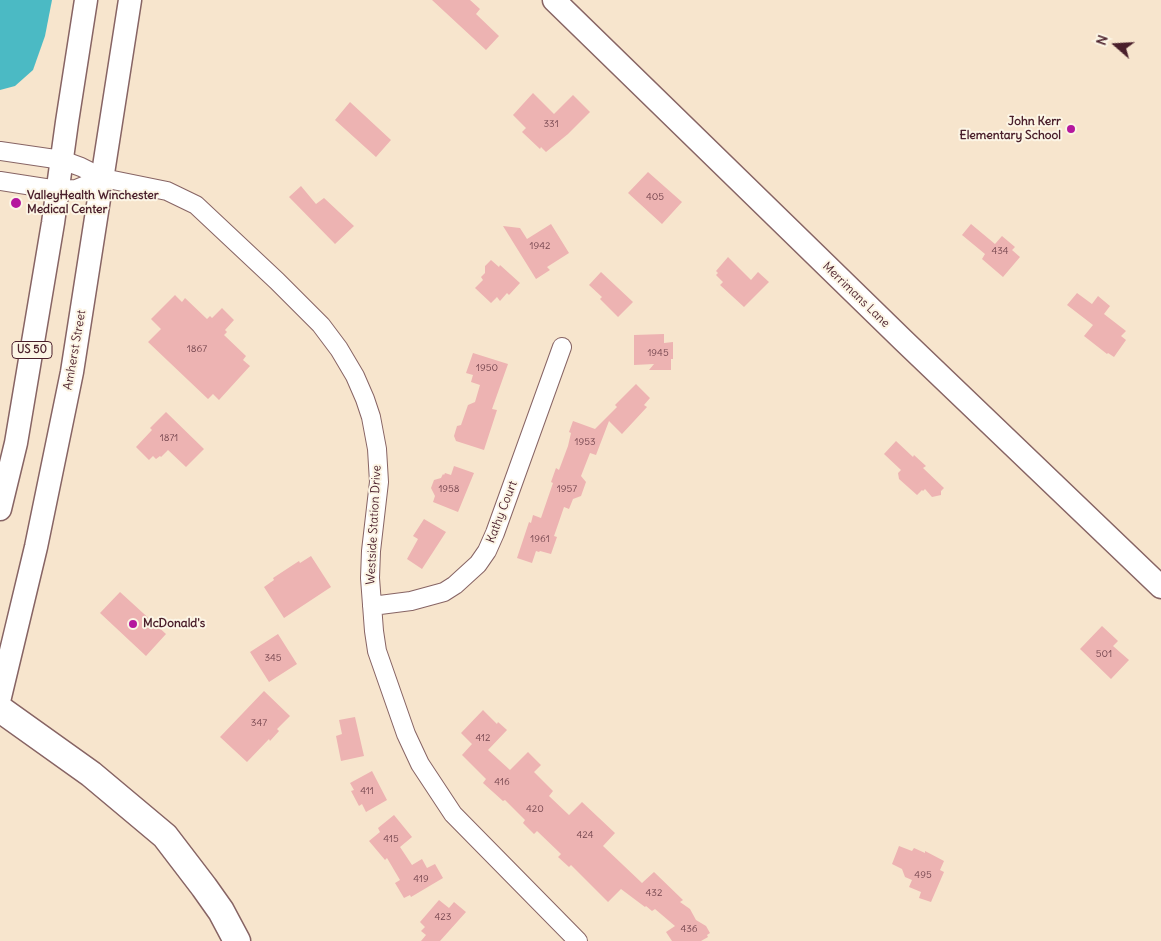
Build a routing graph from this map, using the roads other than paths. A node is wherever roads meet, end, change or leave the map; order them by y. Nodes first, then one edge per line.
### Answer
1 (86, 0) edge
2 (130, 0) edge
3 (554, 0) edge
4 (0, 151) edge
5 (62, 160) junction
6 (103, 178) junction
7 (0, 182) edge
8 (58, 190) junction
9 (562, 347) dead end
10 (0, 509) edge
11 (1161, 587) edge
12 (372, 606) junction
13 (0, 697) edge
14 (0, 709) edge
15 (237, 941) edge
16 (578, 941) edge

1 - 5 main road, US 50
2 - 6 main road, Amherst Street
3 - 11 main road, Merrimans Lane
4 - 5 street, Westside Station Drive
5 - 6 street, Westside Station Drive
5 - 8 main road, US 50
6 - 8 street
6 - 12 street, Westside Station Drive
6 - 13 main road, Amherst Street
7 - 8 street
8 - 10 main road, US 50
9 - 12 street, Kathy Court
12 - 16 street, Westside Station Drive
14 - 15 highway

